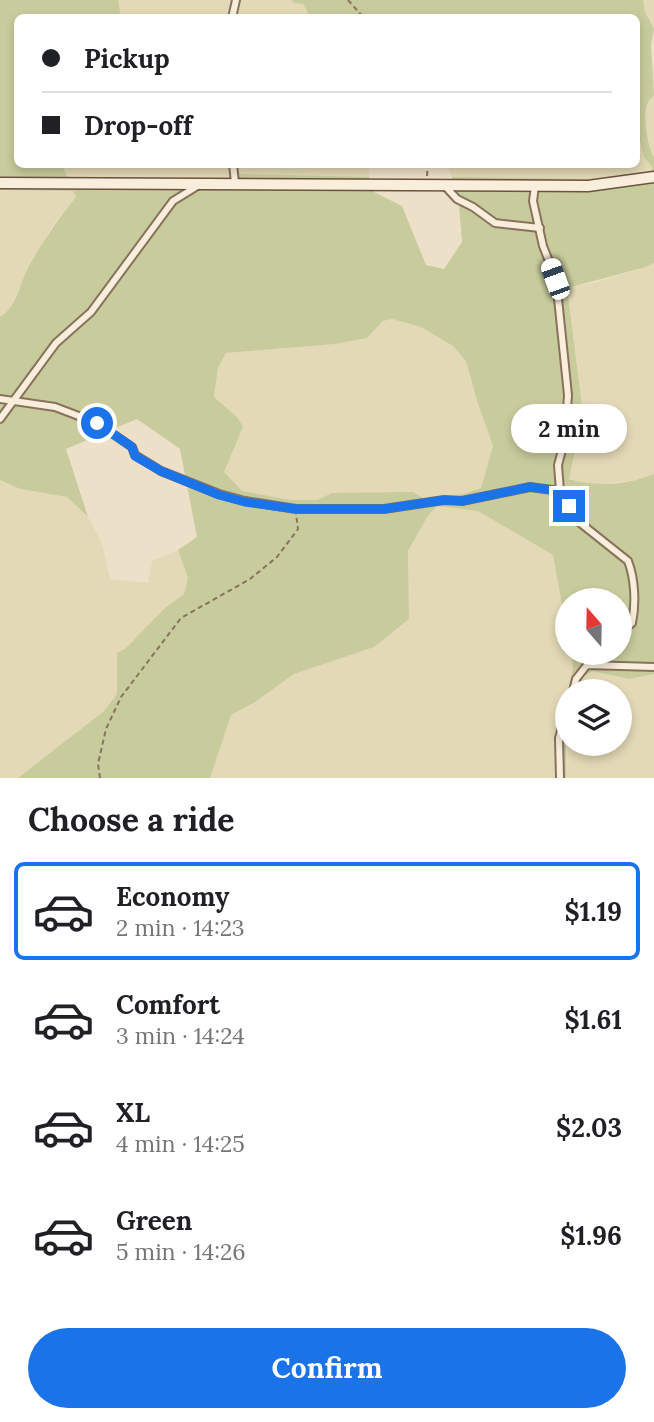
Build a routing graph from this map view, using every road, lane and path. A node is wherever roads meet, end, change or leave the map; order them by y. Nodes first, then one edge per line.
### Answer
1 (348, 0) edge
2 (360, 14) edge
3 (233, 168) edge
4 (428, 168) edge
5 (654, 177) edge
6 (0, 183) edge
7 (235, 183) junction
8 (201, 184) junction
9 (426, 184) junction
10 (443, 184) junction
11 (535, 186) junction
12 (540, 229) junction
13 (0, 399) edge
14 (14, 401) junction
15 (0, 419) edge
16 (560, 491) junction
17 (296, 509) junction
18 (632, 623) edge
19 (587, 665) joint
20 (654, 667) edge
21 (576, 679) edge
22 (559, 756) edge
23 (100, 778) edge
24 (560, 778) edge

1 - 2 path
3 - 7 street
4 - 9 path
5 - 11 street
6 - 8 street
7 - 8 street
7 - 9 street
8 - 14 street
9 - 10 street
10 - 11 street
10 - 12 street
11 - 12 street
12 - 16 street
13 - 14 street
14 - 15 street
14 - 17 street
16 - 17 street
16 - 18 street
17 - 23 path
19 - 20 street
19 - 21 street
22 - 24 street

